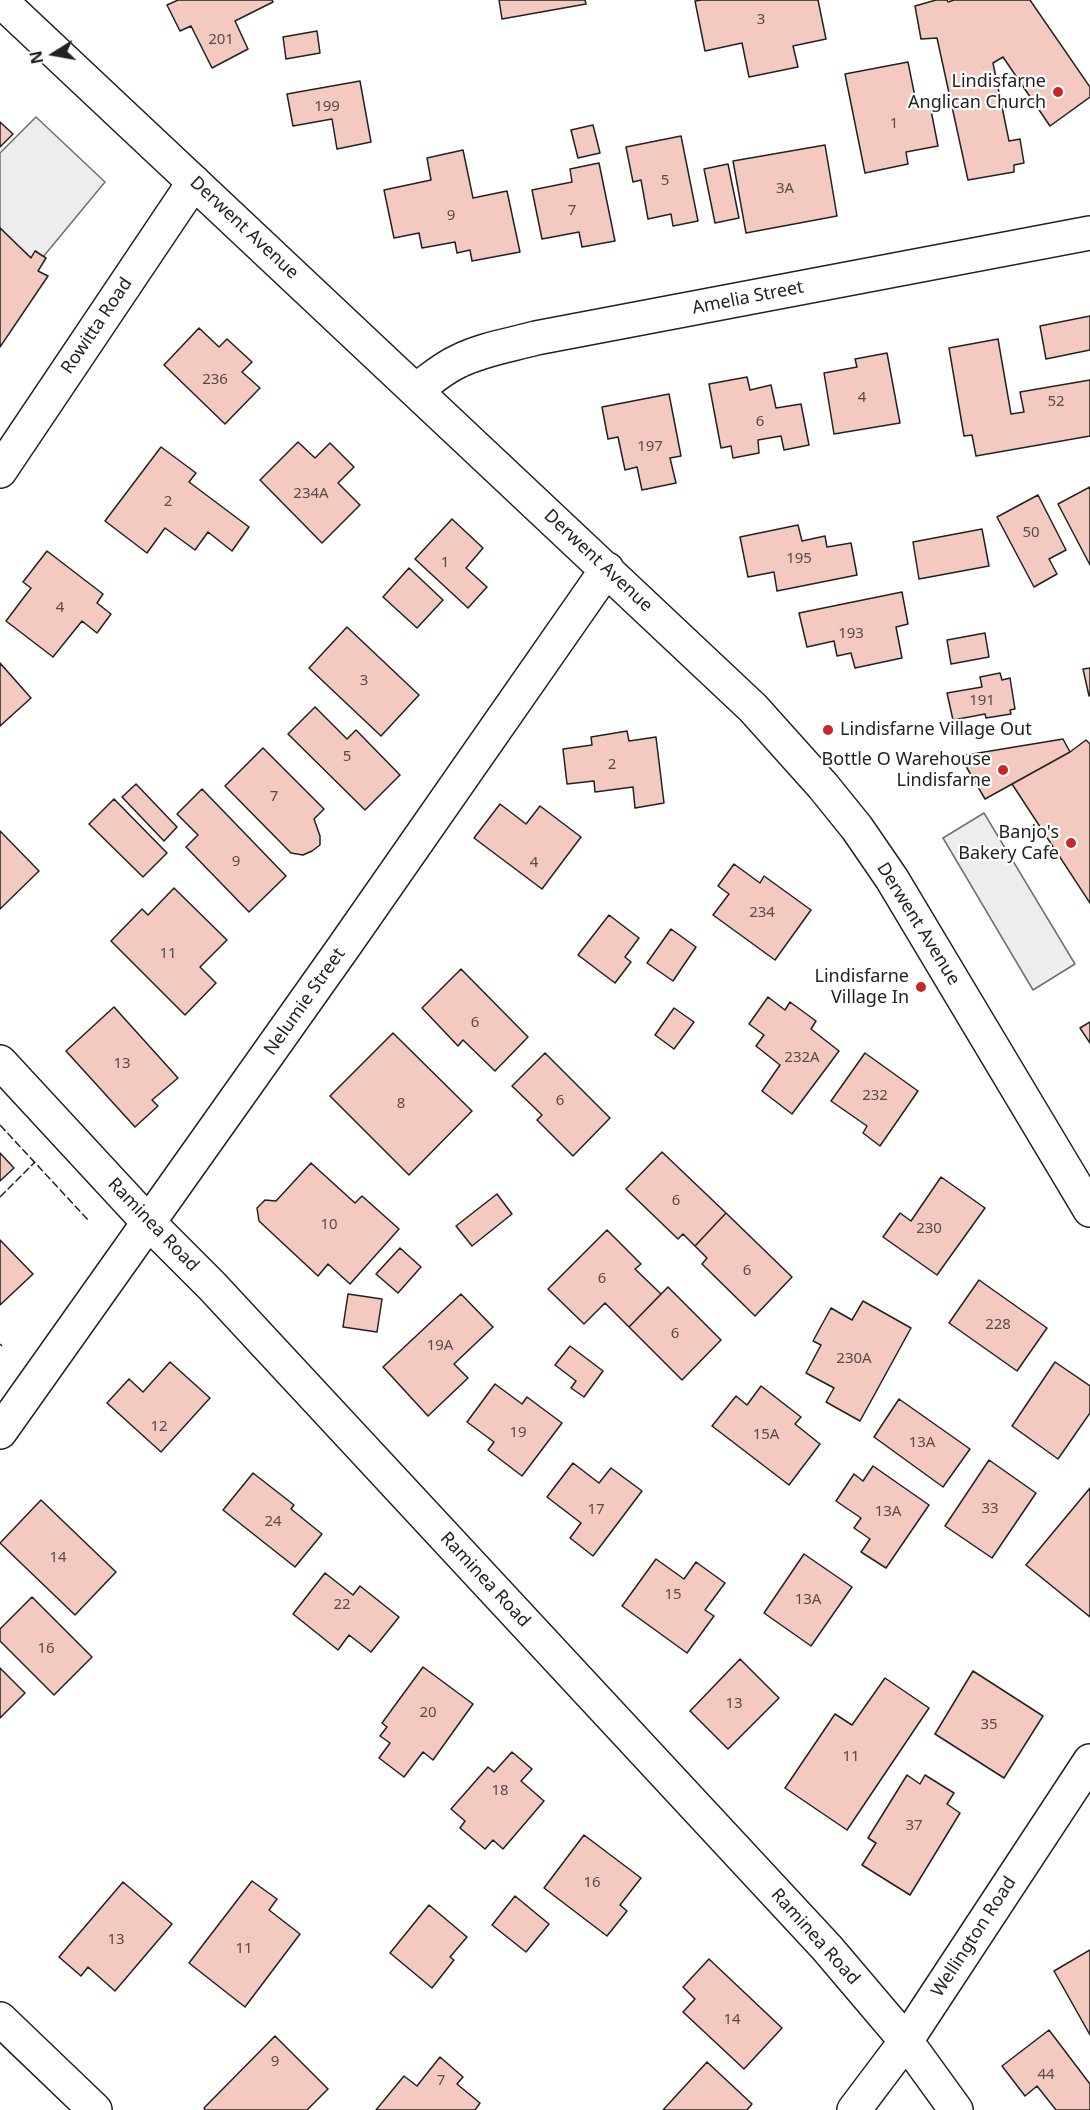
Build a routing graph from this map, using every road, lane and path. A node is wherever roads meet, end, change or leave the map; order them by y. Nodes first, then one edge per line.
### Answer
1 (0, 0) edge
2 (195, 182) junction
3 (1090, 233) edge
4 (416, 390) junction
5 (0, 471) edge
6 (607, 569) junction
7 (0, 1062) edge
8 (1090, 1210) edge
9 (149, 1223) junction
10 (0, 1432) edge
11 (1090, 1761) edge
12 (0, 2019) edge
13 (906, 2041) junction
14 (95, 2110) edge
15 (854, 2110) edge
16 (956, 2110) edge

1 - 2 street, Derwent Avenue
2 - 4 street, Derwent Avenue
2 - 5 street, Rowitta Road
3 - 4 street, Amelia Street
4 - 6 street, Derwent Avenue
6 - 8 street, Derwent Avenue
6 - 9 street, Nelumie Street
7 - 9 street, Raminea Road
9 - 10 street, Nelumie Street
9 - 13 street, Raminea Road
11 - 13 street, Wellington Road
12 - 14 street
13 - 15 street, Wellington Road
13 - 16 street, Raminea Road

